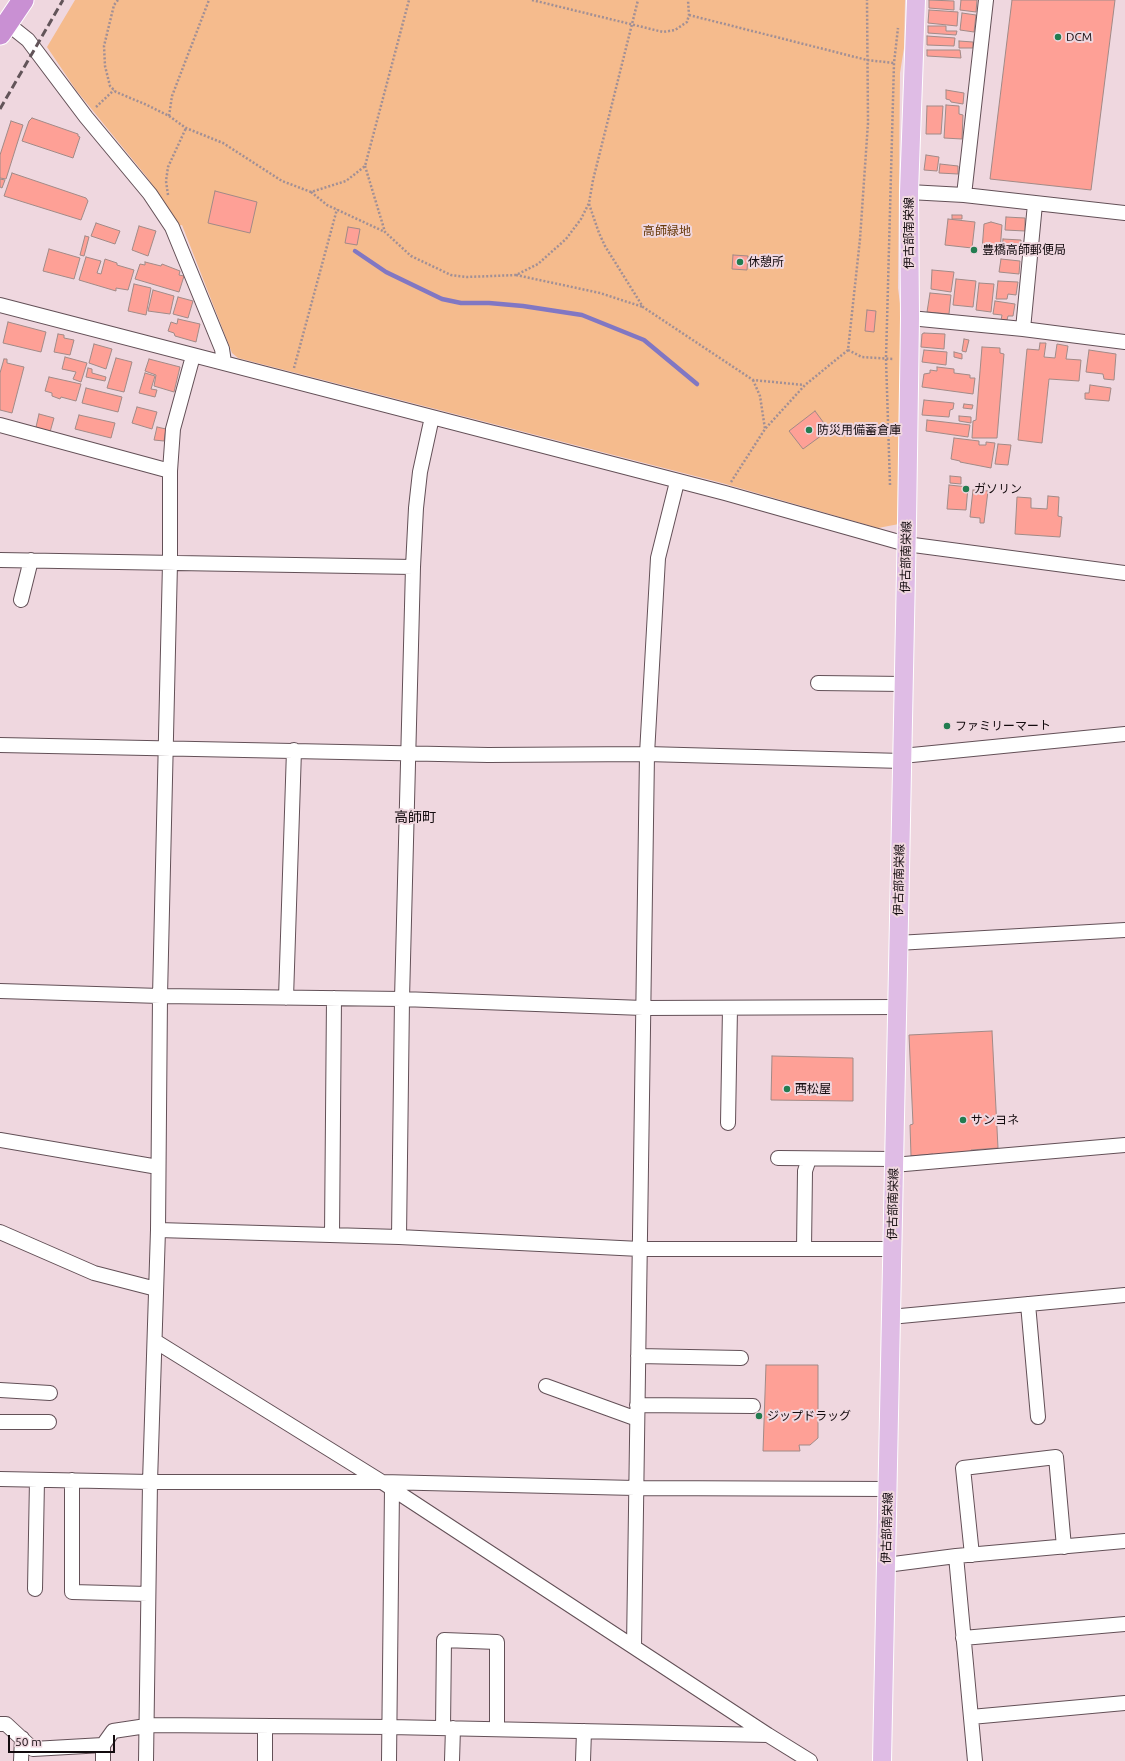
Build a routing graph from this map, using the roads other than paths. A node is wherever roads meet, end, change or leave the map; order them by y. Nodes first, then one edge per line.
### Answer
1 (23, 0) edge
2 (916, 0) edge
3 (986, 0) edge
4 (4, 29) edge
5 (909, 192) junction
6 (964, 195) junction
7 (1035, 204) junction
8 (1125, 214) edge
9 (0, 305) edge
10 (910, 318) junction
11 (1023, 329) junction
12 (1125, 342) edge
13 (193, 356) junction
14 (224, 362) junction
15 (432, 417) junction
16 (0, 425) edge
17 (170, 471) junction
18 (677, 482) junction
19 (906, 544) junction
20 (0, 560) edge
21 (31, 560) junction
22 (170, 563) junction
23 (413, 567) junction
24 (1125, 572) edge
25 (22, 600) dead end
26 (818, 683) dead end
27 (904, 684) junction
28 (1125, 734) edge
29 (0, 745) edge
30 (166, 748) junction
31 (294, 750) junction
32 (409, 753) junction
33 (647, 754) junction
34 (902, 758) junction
35 (1125, 930) edge
36 (898, 943) junction
37 (0, 991) edge
38 (160, 996) junction
39 (286, 998) junction
40 (334, 998) junction
41 (402, 999) junction
42 (896, 1007) junction
43 (643, 1008) junction
44 (730, 1008) junction
45 (728, 1123) dead end
46 (0, 1140) edge
47 (1125, 1145) edge
48 (778, 1158) dead end
49 (809, 1159) junction
50 (893, 1162) junction
51 (158, 1167) junction
52 (158, 1230) junction
53 (0, 1232) edge
54 (332, 1235) junction
55 (399, 1237) junction
56 (640, 1249) junction
57 (804, 1249) junction
58 (892, 1249) junction
59 (156, 1289) junction
60 (1125, 1295) edge
61 (1028, 1304) junction
62 (890, 1317) junction
63 (155, 1341) junction
64 (638, 1356) junction
65 (741, 1358) dead end
66 (546, 1386) dead end
67 (0, 1390) edge
68 (50, 1393) dead end
69 (637, 1405) junction
70 (753, 1406) dead end
71 (1038, 1417) dead end
72 (637, 1419) junction
73 (0, 1422) edge
74 (49, 1422) dead end
75 (0, 1479) edge
76 (37, 1480) junction
77 (72, 1480) junction
78 (150, 1482) junction
79 (387, 1485) junction
80 (636, 1488) junction
81 (888, 1489) junction
82 (1125, 1541) edge
83 (1064, 1547) junction
84 (972, 1555) junction
85 (956, 1556) junction
86 (886, 1565) junction
87 (35, 1589) dead end
88 (148, 1594) junction
89 (1125, 1624) edge
90 (963, 1638) junction
91 (634, 1647) junction
92 (1125, 1703) edge
93 (971, 1717) junction
94 (0, 1724) edge
95 (265, 1726) junction
96 (146, 1727) junction
97 (390, 1727) junction
98 (448, 1728) junction
99 (497, 1729) junction
100 (584, 1731) junction
101 (768, 1735) junction
102 (22, 1738) junction
103 (103, 1745) junction
104 (21, 1761) edge
105 (103, 1761) edge
106 (146, 1761) edge
107 (265, 1761) edge
108 (389, 1761) edge
109 (452, 1761) edge
110 (583, 1761) edge
111 (810, 1761) edge
112 (882, 1761) edge
113 (975, 1761) edge

1 - 4 highway
2 - 5 main road, 伊古部南栄線
3 - 6 street
4 - 14 street
5 - 6 street
5 - 10 main road, 伊古部南栄線
6 - 7 street
7 - 8 street
7 - 11 street
9 - 13 street
10 - 11 street
10 - 19 main road, 伊古部南栄線
11 - 12 street
13 - 14 street
13 - 17 street
14 - 15 street
15 - 18 street
15 - 23 street
16 - 17 street
17 - 22 street
18 - 19 street
18 - 33 street
19 - 24 street
19 - 27 main road, 伊古部南栄線
20 - 21 street
21 - 22 street
21 - 25 street
22 - 23 street
22 - 30 street
23 - 32 street
26 - 27 street
27 - 34 main road, 伊古部南栄線
28 - 34 street
29 - 30 street
30 - 31 street
30 - 38 street
31 - 32 street
31 - 39 street
32 - 33 street
32 - 41 street
33 - 34 street
33 - 43 street
34 - 36 main road, 伊古部南栄線
35 - 36 street
36 - 42 main road, 伊古部南栄線
37 - 38 street
38 - 39 street
38 - 51 street
39 - 40 street
40 - 41 street
40 - 54 street
41 - 43 street
41 - 55 street
42 - 44 street
42 - 50 main road, 伊古部南栄線
43 - 44 street
43 - 56 street
44 - 45 street
46 - 51 street
47 - 50 street
48 - 49 street
49 - 50 street
49 - 57 street
50 - 58 main road, 伊古部南栄線
51 - 52 street
52 - 54 street
52 - 59 street
53 - 59 street
54 - 55 street
55 - 56 street
56 - 57 street
56 - 64 street
57 - 58 street
58 - 62 main road, 伊古部南栄線
59 - 63 street
60 - 61 street
61 - 62 street
61 - 71 street
62 - 81 main road, 伊古部南栄線
63 - 78 street
63 - 79 street
64 - 65 street
64 - 69 street
66 - 72 street
67 - 68 street
69 - 70 street
69 - 72 street
72 - 80 street
73 - 74 street
75 - 76 street
76 - 77 street
76 - 87 street
77 - 78 street
77 - 88 street
78 - 79 street
78 - 88 street
79 - 80 street
79 - 91 street
79 - 97 street
80 - 81 street
80 - 91 street
81 - 86 main road, 伊古部南栄線
82 - 83 street
83 - 84 street
83 - 84 street
84 - 85 street
85 - 86 street
85 - 90 street
86 - 112 main road, 伊古部南栄線
88 - 96 street
89 - 90 street
90 - 93 street
91 - 101 street
92 - 93 street
93 - 113 street
94 - 102 street
95 - 96 street
95 - 97 street
95 - 107 street
96 - 103 street
96 - 106 street
97 - 98 street
97 - 108 street
98 - 99 street
98 - 99 street
98 - 109 street
99 - 100 street
100 - 101 street
100 - 110 street
101 - 111 street
102 - 103 street
102 - 104 street
103 - 105 street

